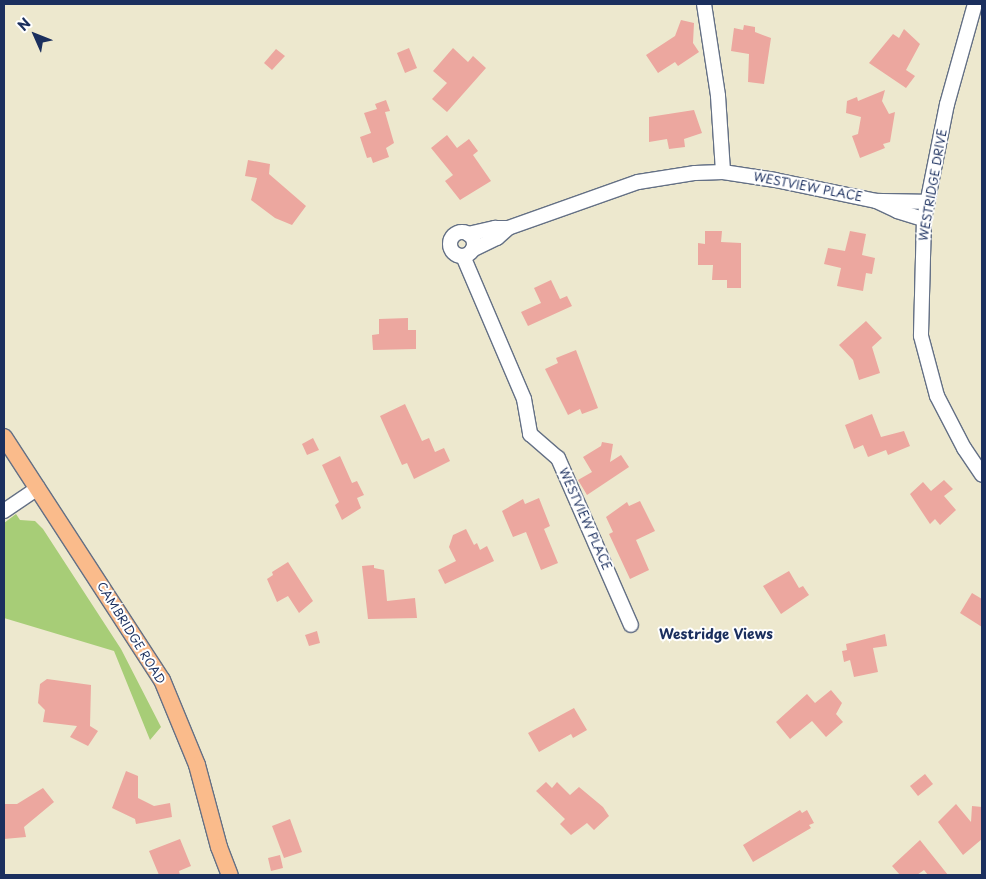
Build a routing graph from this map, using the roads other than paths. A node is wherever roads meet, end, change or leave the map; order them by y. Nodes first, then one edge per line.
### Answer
1 (704, 4) edge
2 (975, 4) edge
3 (724, 172) junction
4 (876, 201) junction
5 (927, 202) junction
6 (924, 218) junction
7 (508, 228) junction
8 (468, 234) junction
9 (468, 253) junction
10 (4, 437) edge
11 (982, 476) edge
12 (38, 488) junction
13 (4, 511) edge
14 (631, 624) dead end
15 (230, 875) edge

1 - 3 street
2 - 5 street, WESTRIDGE DRIVE
3 - 4 street, WESTVIEW PLACE
3 - 7 street, WESTVIEW PLACE
4 - 5 street, WESTVIEW PLACE
4 - 6 street, WESTVIEW PLACE
5 - 6 street, WESTRIDGE DRIVE
6 - 11 street, WESTRIDGE DRIVE
7 - 8 street, WESTVIEW PLACE
7 - 9 street, WESTVIEW PLACE
8 - 9 street
8 - 9 street
9 - 14 street, WESTVIEW PLACE
10 - 12 main road, CAMBRIDGE ROAD
12 - 13 street
12 - 15 main road, CAMBRIDGE ROAD

